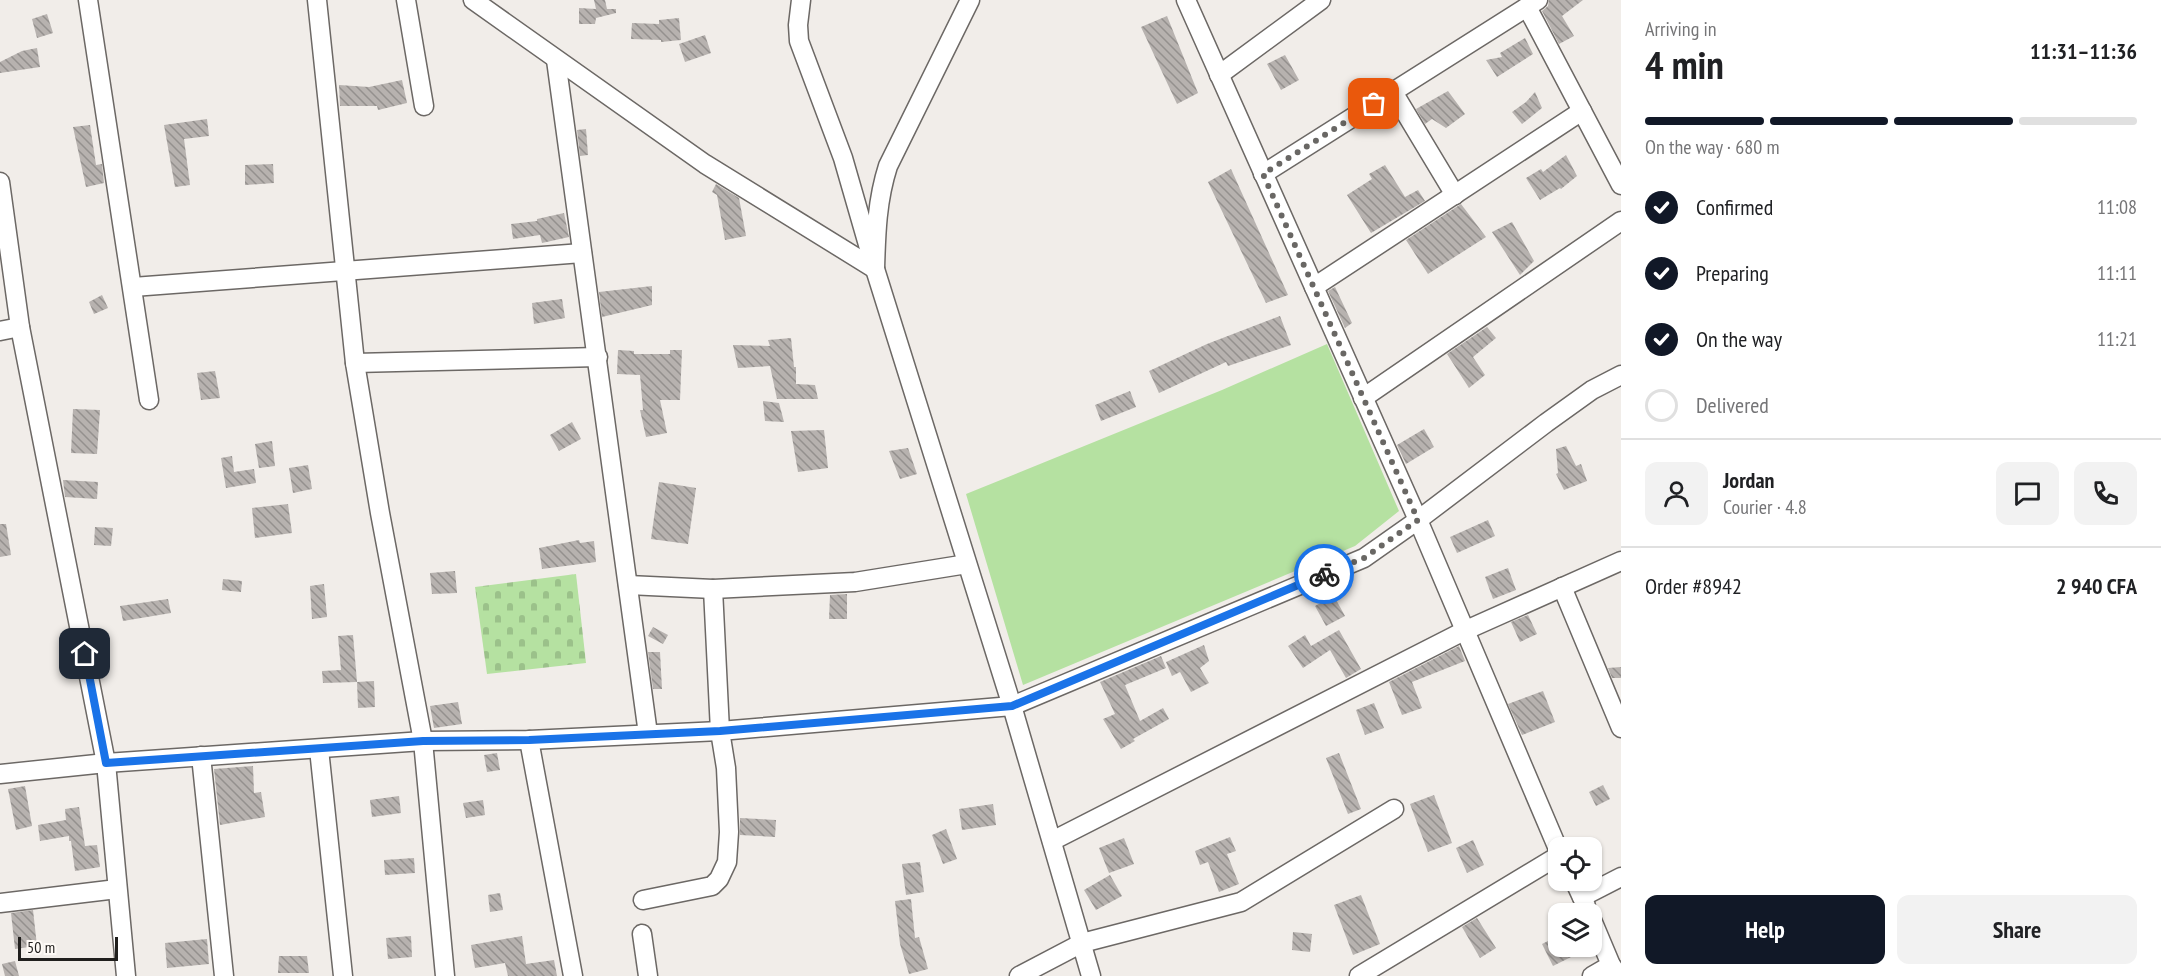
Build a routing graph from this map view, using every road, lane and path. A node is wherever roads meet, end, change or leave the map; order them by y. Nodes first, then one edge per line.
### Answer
1 (88, 0) edge
2 (317, 0) edge
3 (406, 0) edge
4 (473, 0) edge
5 (801, 0) edge
6 (970, 0) edge
7 (1186, 0) edge
8 (1320, 0) edge
9 (1532, 4) edge
10 (556, 60) junction
11 (1219, 75) junction
12 (1393, 92) junction
13 (424, 106) dead end
14 (1582, 111) junction
15 (1263, 174) junction
16 (0, 182) edge
17 (1621, 185) edge
18 (1455, 195) junction
19 (1621, 221) edge
20 (582, 253) junction
21 (875, 269) junction
22 (345, 271) junction
23 (133, 287) junction
24 (1314, 287) junction
25 (20, 327) junction
26 (0, 331) edge
27 (598, 357) junction
28 (355, 363) junction
29 (1621, 375) edge
30 (1363, 398) junction
31 (149, 400) dead end
32 (1418, 520) junction
33 (1621, 561) edge
34 (967, 564) junction
35 (628, 585) junction
36 (1562, 588) junction
37 (713, 589) junction
38 (1464, 631) junction
39 (1012, 706) junction
40 (1619, 716) edge
41 (720, 731) junction
42 (648, 734) junction
43 (529, 740) junction
44 (423, 741) junction
45 (319, 749) junction
46 (201, 756) junction
47 (106, 763) junction
48 (0, 774) edge
49 (1394, 809) dead end
50 (1553, 837) edge
51 (1052, 841) junction
52 (1548, 862) edge
53 (1621, 877) edge
54 (117, 889) junction
55 (1581, 897) edge
56 (643, 900) dead end
57 (0, 903) edge
58 (642, 934) dead end
59 (1602, 942) edge
60 (1082, 943) junction
61 (1615, 971) edge
62 (126, 976) edge
63 (224, 976) edge
64 (343, 976) edge
65 (445, 976) edge
66 (573, 976) edge
67 (648, 976) edge
68 (1019, 976) edge
69 (1091, 976) edge
70 (1359, 976) edge
71 (1592, 976) edge

1 - 23 street
2 - 22 street
3 - 13 street
4 - 10 street
5 - 21 street
6 - 21 street
7 - 11 street
8 - 11 street
9 - 12 street
9 - 14 street
10 - 20 street
10 - 21 street
11 - 15 street
12 - 15 street
12 - 18 street
14 - 17 street
14 - 18 street
15 - 24 street
16 - 25 street
18 - 24 street
19 - 30 street
20 - 22 street
20 - 27 street
21 - 34 street
22 - 23 street
22 - 28 street
23 - 31 street
24 - 30 street
25 - 26 street
25 - 47 street
27 - 28 street
27 - 35 street
28 - 44 street
29 - 32 street
30 - 32 street
32 - 38 street
32 - 39 street
33 - 36 street
34 - 37 street
34 - 39 street
35 - 37 street
35 - 42 street
36 - 38 street
36 - 40 street
37 - 41 street
38 - 50 street
38 - 51 street
39 - 41 street
39 - 51 street
41 - 42 street
41 - 56 street
42 - 43 street
43 - 44 street
43 - 66 street
44 - 45 street
44 - 65 street
45 - 46 street
45 - 64 street
46 - 47 street
46 - 63 street
47 - 48 street
47 - 54 street
49 - 60 street
51 - 60 street
52 - 70 street
53 - 55 street
54 - 57 street
54 - 62 street
58 - 67 street
59 - 61 street
60 - 68 street
60 - 69 street
61 - 71 street

